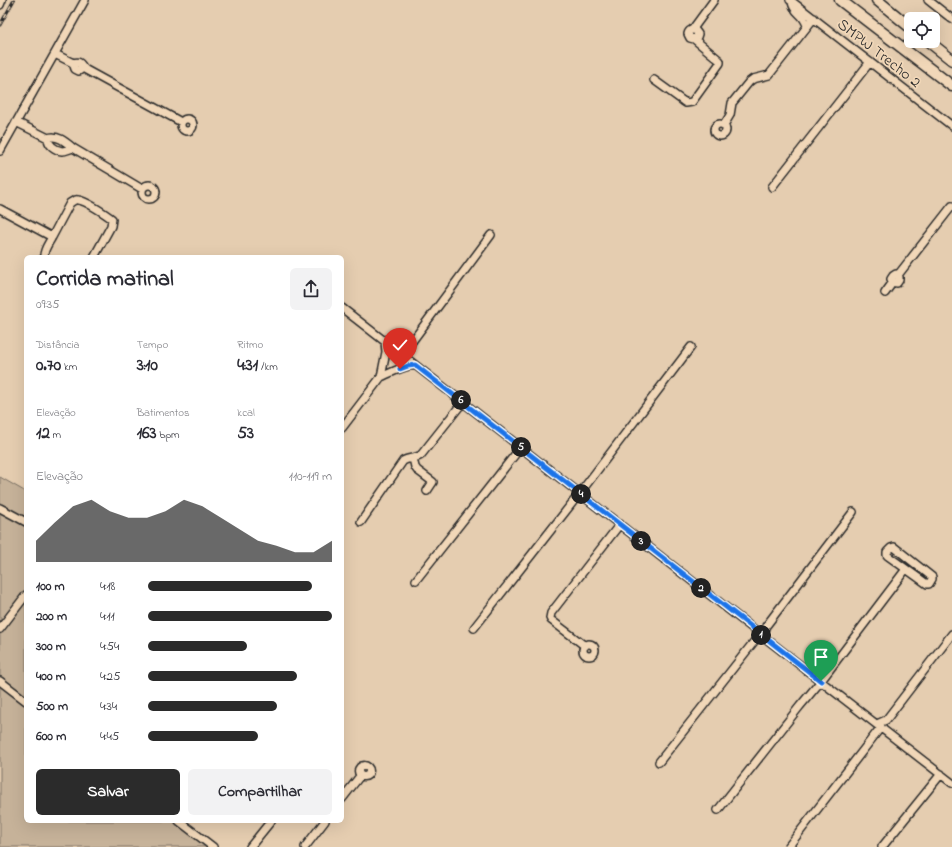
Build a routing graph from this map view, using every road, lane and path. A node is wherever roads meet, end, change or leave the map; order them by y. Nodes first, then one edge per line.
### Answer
1 (2, 0) edge
2 (85, 0) edge
3 (714, 0) edge
4 (840, 0) edge
5 (877, 0) edge
6 (928, 0) edge
7 (791, 1) edge
8 (0, 6) edge
9 (814, 18) junction
10 (952, 19) edge
11 (904, 22) edge
12 (807, 26) junction
13 (937, 48) edge
14 (55, 54) junction
15 (952, 60) edge
16 (870, 62) junction
17 (654, 80) dead end
18 (952, 86) edge
19 (16, 122) junction
20 (182, 122) dead end
21 (724, 125) dead end
22 (952, 126) edge
23 (0, 151) edge
24 (772, 187) dead end
25 (142, 189) dead end
26 (952, 206) edge
27 (0, 209) edge
28 (491, 235) dead end
29 (52, 237) junction
30 (43, 255) edge
31 (95, 255) edge
32 (885, 293) dead end
33 (344, 310) edge
34 (385, 342) junction
35 (691, 347) dead end
36 (402, 355) junction
37 (384, 363) junction
38 (415, 365) junction
39 (394, 371) junction
40 (381, 377) junction
41 (463, 402) junction
42 (344, 425) edge
43 (520, 447) junction
44 (413, 458) junction
45 (427, 492) dead end
46 (580, 493) junction
47 (0, 508) edge
48 (854, 512) dead end
49 (24, 521) edge
50 (361, 522) dead end
51 (620, 524) junction
52 (906, 569) junction
53 (416, 580) dead end
54 (24, 598) edge
55 (474, 628) dead end
56 (0, 629) edge
57 (760, 634) junction
58 (952, 634) edge
59 (585, 646) dead end
60 (0, 681) edge
61 (821, 681) junction
62 (24, 699) edge
63 (881, 727) junction
64 (659, 762) dead end
65 (941, 774) junction
66 (360, 776) dead end
67 (952, 782) edge
68 (344, 797) edge
69 (718, 810) dead end
70 (183, 823) edge
71 (269, 823) edge
72 (323, 823) edge
73 (213, 847) edge
74 (250, 847) edge
75 (305, 847) edge
76 (788, 847) edge
77 (882, 847) edge

1 - 8 street
2 - 14 street
3 - 17 street
4 - 18 highway
5 - 11 highway
6 - 10 street
7 - 9 street, SMPW Trecho 2
7 - 12 street
9 - 12 street
9 - 16 street, SMPW Trecho 2
12 - 21 street
13 - 15 highway
14 - 19 street
14 - 20 street
16 - 22 street, SMPW Trecho 2
16 - 24 street
19 - 23 street
19 - 25 street
26 - 32 street
27 - 29 street
28 - 36 street
29 - 30 street
29 - 31 street
33 - 34 street
34 - 36 street
34 - 37 street
35 - 46 street
36 - 38 street
37 - 39 street
37 - 40 street
38 - 39 street
38 - 41 street
39 - 40 street
40 - 42 street
41 - 43 street
41 - 44 street
43 - 46 street
43 - 53 street
44 - 45 street
44 - 50 street
46 - 51 street
46 - 55 street
47 - 49 street
48 - 57 street
51 - 57 street
51 - 59 street
52 - 52 street
52 - 61 street
54 - 56 street
57 - 61 street
57 - 64 street
58 - 63 street
60 - 62 street
61 - 63 street
61 - 69 street
63 - 65 street
63 - 76 street
65 - 67 street
65 - 77 street
66 - 68 street
70 - 73 street
71 - 74 street
72 - 75 street

